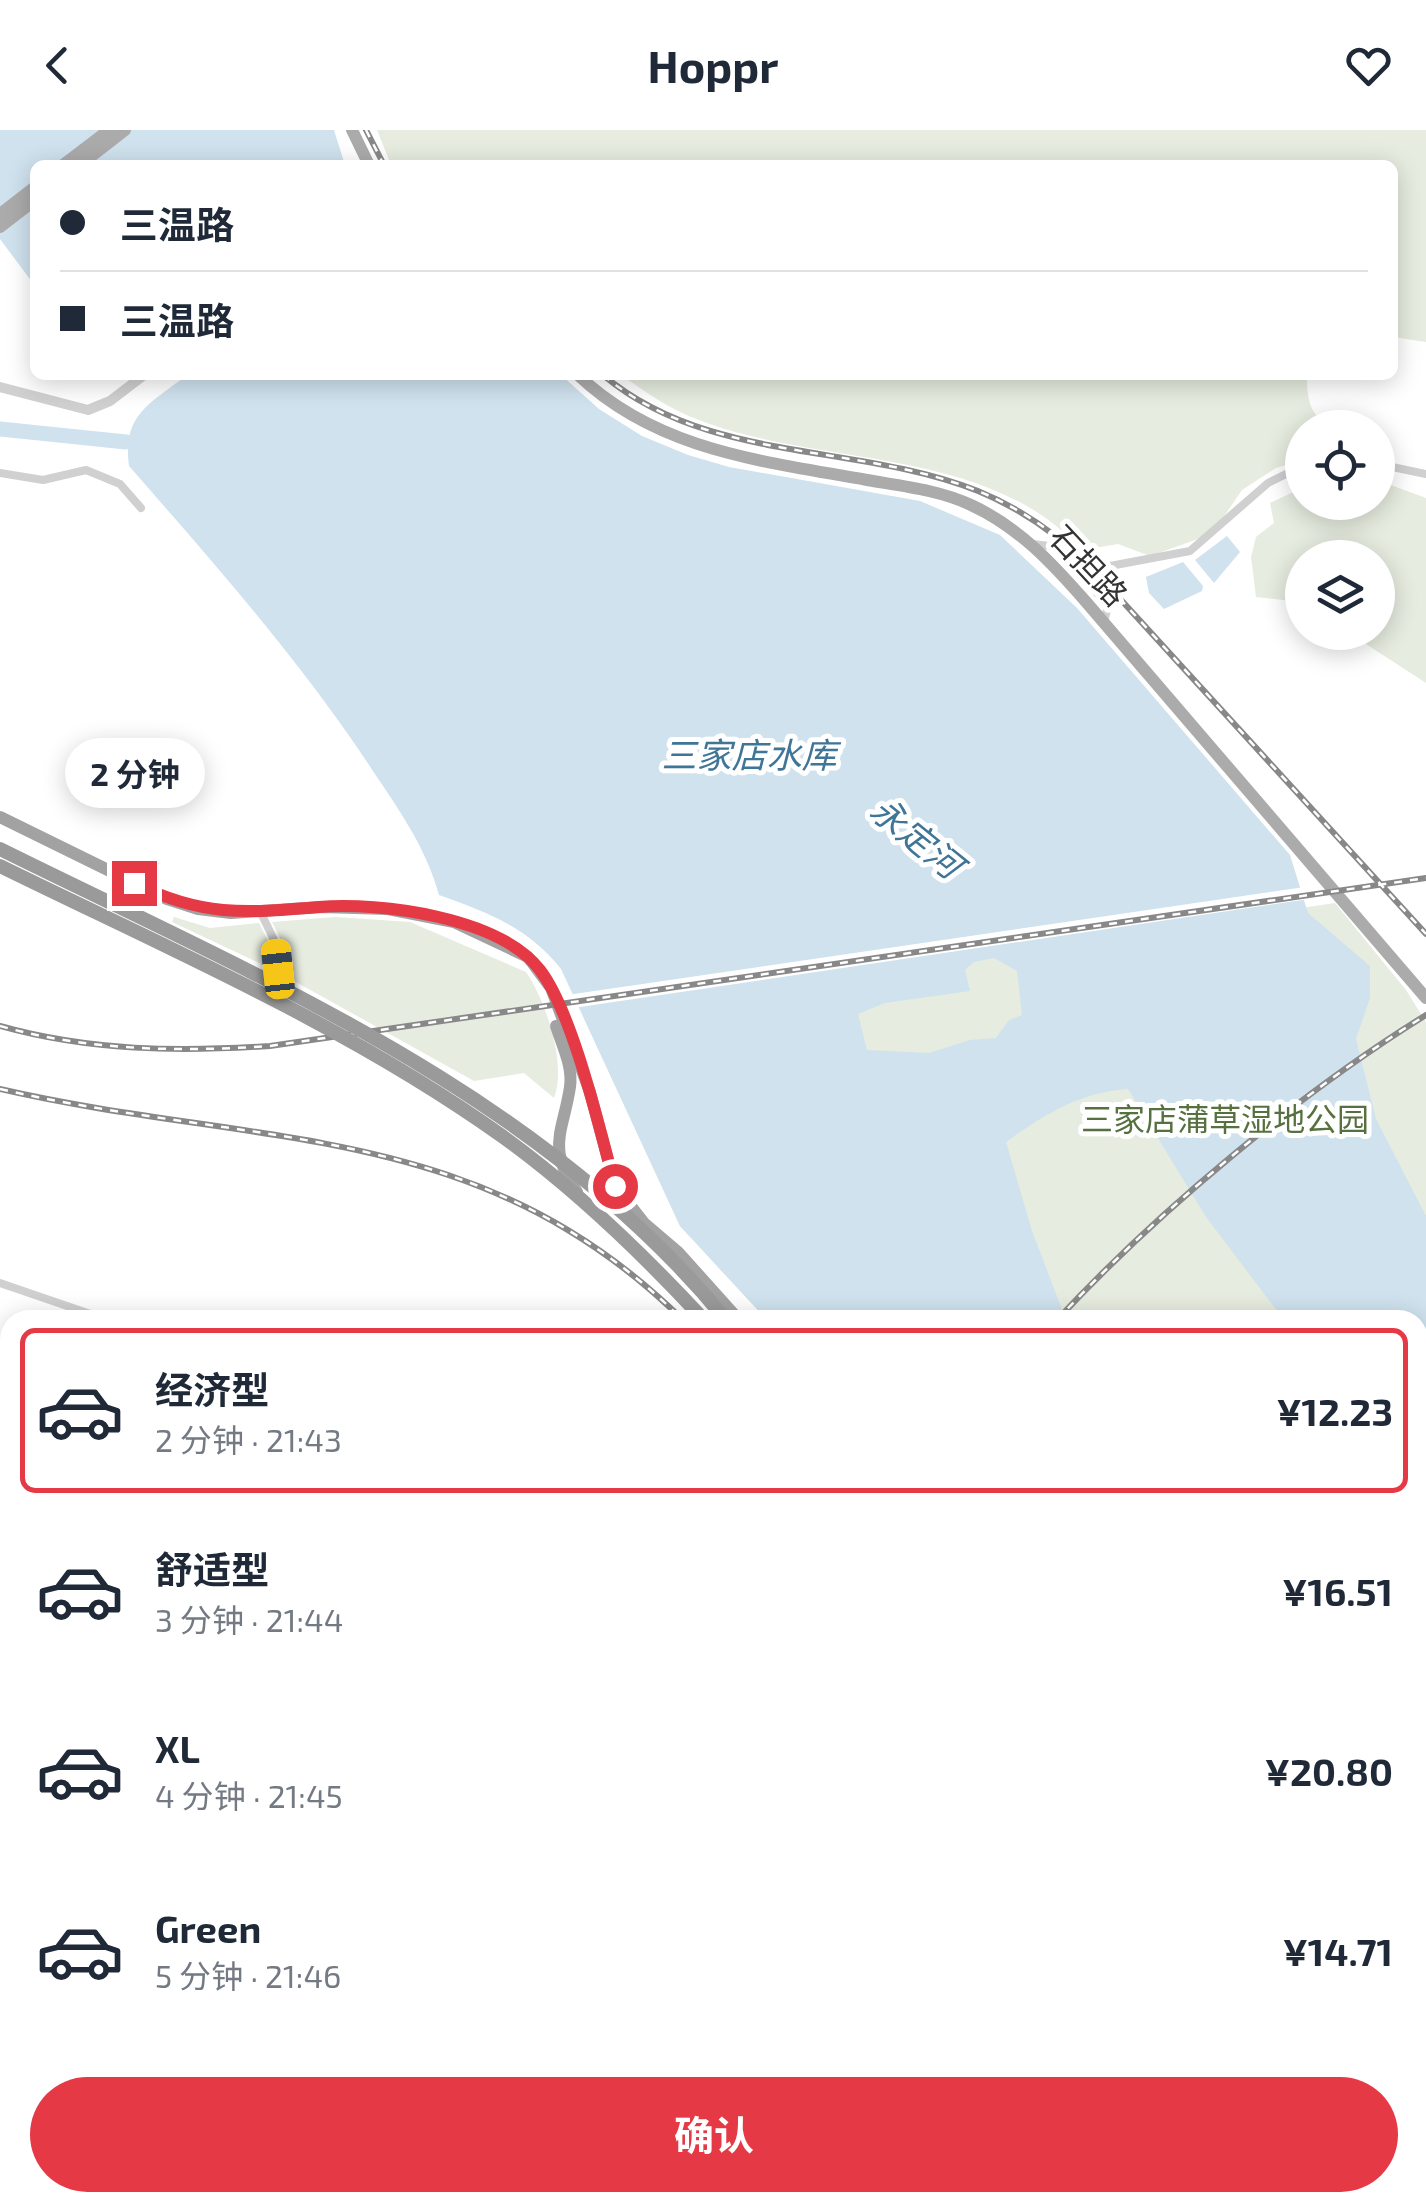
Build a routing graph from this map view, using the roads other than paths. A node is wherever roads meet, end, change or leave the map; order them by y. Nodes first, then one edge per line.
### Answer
1 (108, 130) edge
2 (126, 130) edge
3 (352, 130) edge
4 (69, 160) edge
5 (87, 160) edge
6 (367, 160) edge
7 (30, 191) edge
8 (30, 204) edge
9 (0, 214) edge
10 (0, 228) edge
11 (137, 380) edge
12 (585, 380) edge
13 (0, 387) edge
14 (1395, 468) edge
15 (0, 473) edge
16 (1285, 474) edge
17 (1426, 474) edge
18 (141, 508) dead end
19 (1033, 544) junction
20 (1078, 572) junction
21 (1104, 622) junction
22 (0, 817) edge
23 (0, 849) edge
24 (0, 866) edge
25 (261, 913) junction
26 (420, 914) junction
27 (278, 969) dead end
28 (1426, 998) edge
29 (601, 1216) junction
30 (0, 1283) edge
31 (79, 1310) edge
32 (694, 1310) edge
33 (717, 1310) edge
34 (730, 1310) edge

1 - 4 main road
2 - 5 main road
3 - 6 main road
7 - 9 main road
8 - 10 main road
11 - 13 street
12 - 19 main road, 石担路
14 - 17 street
15 - 18 street
16 - 20 street
19 - 20 street
19 - 21 main road, 石担路
20 - 21 street
21 - 28 main road, 石担路
22 - 25 highway
23 - 33 highway, bridge
24 - 29 highway, bridge
25 - 26 highway
25 - 27 street
26 - 29 highway
26 - 34 highway
29 - 32 highway
30 - 31 street

